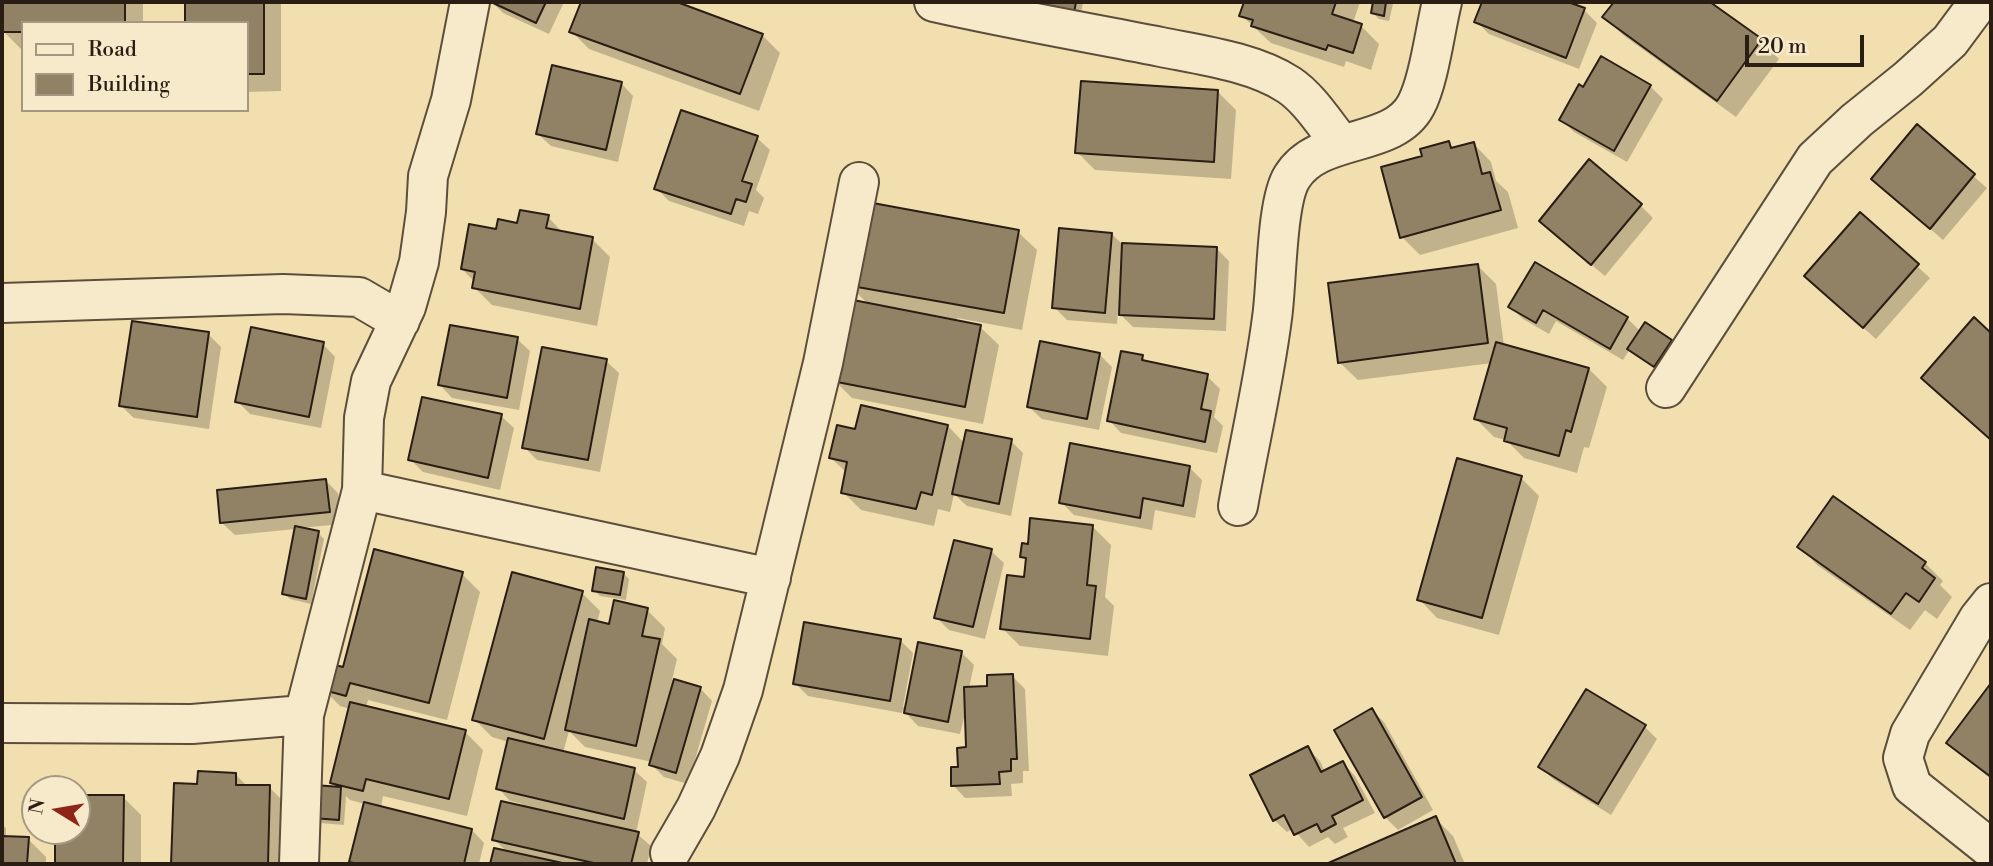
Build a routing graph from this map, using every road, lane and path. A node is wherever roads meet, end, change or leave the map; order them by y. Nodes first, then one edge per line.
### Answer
1 (470, 2) edge
2 (934, 2) edge
3 (1442, 2) edge
4 (1979, 2) edge
5 (1342, 145) junction
6 (859, 182) dead end
7 (2, 303) edge
8 (400, 321) junction
9 (1666, 388) dead end
10 (362, 490) junction
11 (1238, 506) dead end
12 (771, 578) junction
13 (1991, 603) edge
14 (304, 715) junction
15 (2, 723) edge
16 (1991, 849) edge
17 (670, 853) dead end
18 (299, 864) edge

1 - 8 street
2 - 5 street
3 - 5 street
4 - 9 street
5 - 11 street
6 - 12 street
7 - 8 street
8 - 10 street
10 - 12 street
10 - 14 street
12 - 17 street
13 - 16 street
14 - 15 street
14 - 18 street

